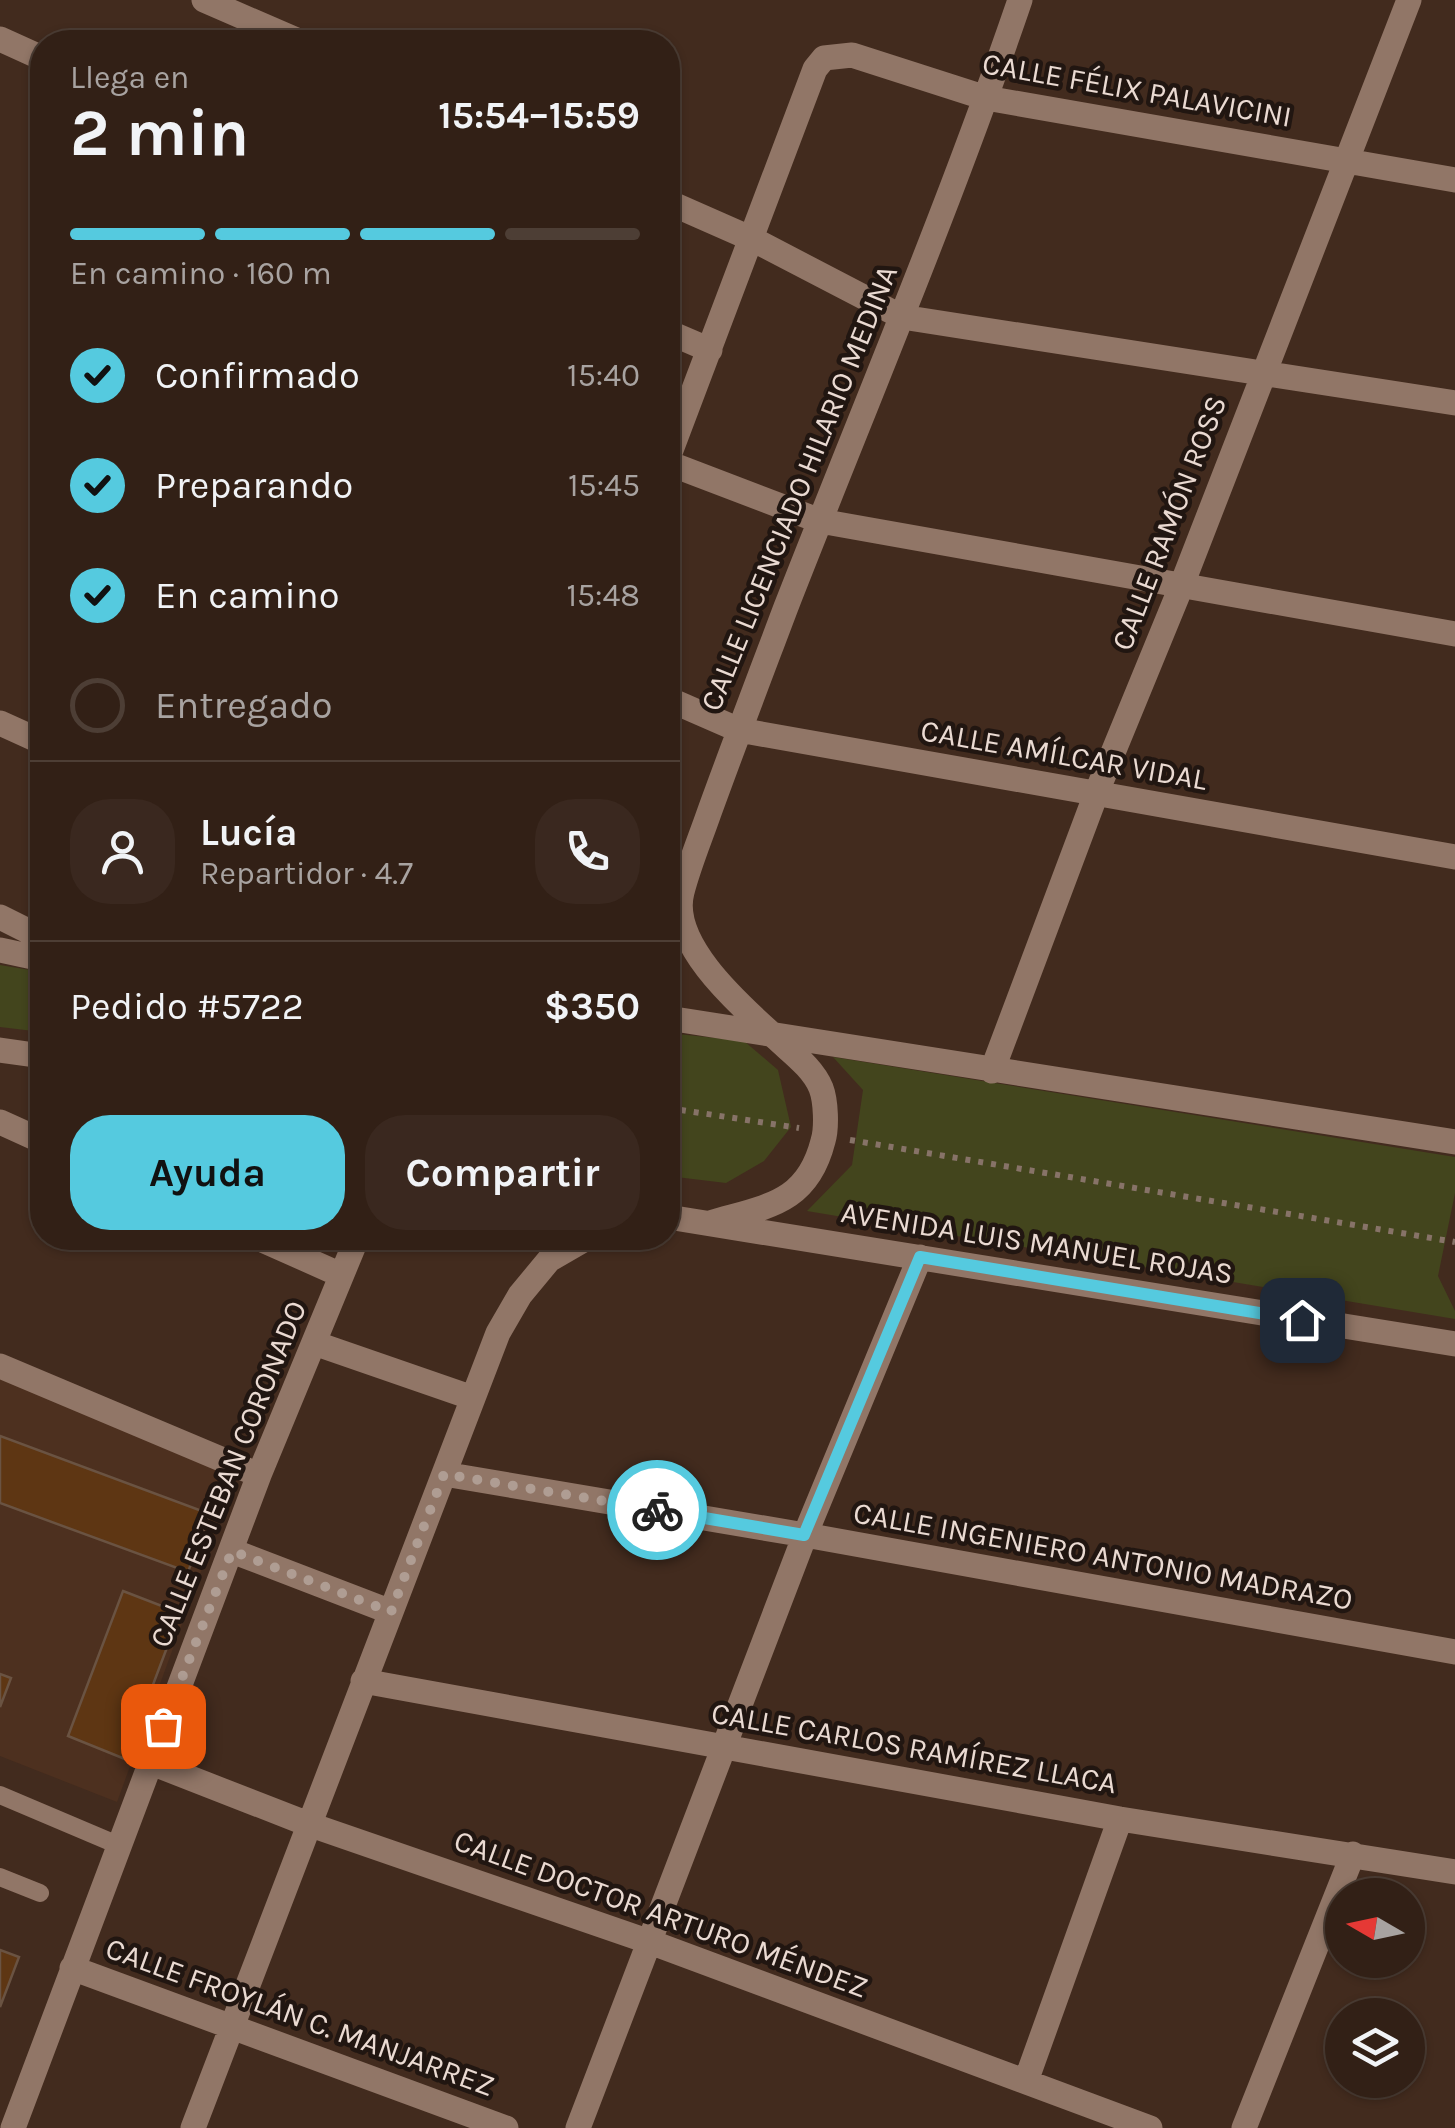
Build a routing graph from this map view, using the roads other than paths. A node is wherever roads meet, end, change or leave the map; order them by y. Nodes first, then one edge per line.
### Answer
1 (204, 0) edge
2 (1020, 0) edge
3 (1409, 0) edge
4 (273, 30) edge
5 (0, 39) edge
6 (30, 53) edge
7 (986, 98) junction
8 (1346, 161) junction
9 (1455, 180) edge
10 (680, 207) edge
11 (752, 239) junction
12 (902, 317) junction
13 (680, 337) edge
14 (710, 350) junction
15 (1263, 371) junction
16 (1455, 403) edge
17 (680, 429) edge
18 (680, 465) edge
19 (820, 521) junction
20 (1181, 588) junction
21 (1455, 634) edge
22 (680, 704) edge
23 (0, 723) edge
24 (739, 730) junction
25 (30, 737) edge
26 (1096, 794) junction
27 (1455, 857) edge
28 (0, 917) edge
29 (30, 932) edge
30 (0, 950) edge
31 (30, 956) edge
32 (680, 1020) edge
33 (772, 1034) junction
34 (0, 1050) edge
35 (30, 1054) edge
36 (992, 1071) junction
37 (0, 1122) edge
38 (30, 1136) edge
39 (1455, 1142) edge
40 (680, 1219) edge
41 (710, 1223) junction
42 (285, 1250) edge
43 (352, 1250) edge
44 (566, 1250) edge
45 (920, 1257) junction
46 (341, 1275) junction
47 (314, 1343) junction
48 (1455, 1344) edge
49 (0, 1366) edge
50 (473, 1398) junction
51 (444, 1474) junction
52 (260, 1475) junction
53 (804, 1535) junction
54 (232, 1551) junction
55 (391, 1612) junction
56 (1455, 1652) edge
57 (363, 1682) junction
58 (724, 1747) junction
59 (149, 1762) junction
60 (0, 1794) edge
61 (1120, 1819) junction
62 (308, 1824) junction
63 (118, 1845) junction
64 (1353, 1854) junction
65 (1455, 1872) edge
66 (0, 1877) edge
67 (40, 1894) dead end
68 (650, 1942) junction
69 (72, 1968) junction
70 (230, 2026) junction
71 (1026, 2081) junction
72 (13, 2128) edge
73 (193, 2128) edge
74 (506, 2128) edge
75 (578, 2128) edge
76 (1150, 2128) edge
77 (1244, 2128) edge

1 - 4 street
2 - 7 street, CALLE LICENCIADO HILARIO MEDINA
3 - 8 street, CALLE RAMÓN ROSS
5 - 6 street
7 - 8 street, CALLE FÉLIX PALAVICINI
7 - 11 street, CALLE FÉLIX PALAVICINI
7 - 12 street, CALLE LICENCIADO HILARIO MEDINA
8 - 9 street, CALLE FÉLIX PALAVICINI
8 - 15 street, CALLE RAMÓN ROSS
10 - 11 street
11 - 12 street
11 - 14 street
12 - 15 street
12 - 19 street, CALLE LICENCIADO HILARIO MEDINA
13 - 14 street
14 - 17 street
15 - 16 street
15 - 20 street, CALLE RAMÓN ROSS
18 - 19 street
19 - 20 street
19 - 24 street, CALLE LICENCIADO HILARIO MEDINA
20 - 21 street
20 - 26 street, CALLE RAMÓN ROSS
22 - 24 street, CALLE AMÍLCAR VIDAL
23 - 25 street
24 - 26 street, CALLE AMÍLCAR VIDAL
24 - 33 street, CALLE LICENCIADO HILARIO MEDINA
26 - 27 street, CALLE AMÍLCAR VIDAL
26 - 36 street, CALLE RAMÓN ROSS
28 - 29 street
30 - 31 street
32 - 33 street
33 - 36 street
33 - 41 street, CALLE LICENCIADO HILARIO MEDINA
34 - 35 street
36 - 39 street
37 - 38 street
40 - 41 street, AVENIDA LUIS MANUEL ROJAS
41 - 45 street, AVENIDA LUIS MANUEL ROJAS
42 - 46 street
43 - 46 street, CALLE ESTEBAN CORONADO
44 - 50 street
45 - 48 street, AVENIDA LUIS MANUEL ROJAS
45 - 53 street
46 - 47 street, CALLE ESTEBAN CORONADO
47 - 50 street
47 - 52 street, CALLE ESTEBAN CORONADO
49 - 52 street
50 - 51 street
51 - 53 street, CALLE INGENIERO ANTONIO MADRAZO
51 - 55 street
52 - 54 street, CALLE ESTEBAN CORONADO
53 - 56 street, CALLE INGENIERO ANTONIO MADRAZO
53 - 58 street
54 - 55 street
54 - 59 street, CALLE ESTEBAN CORONADO
55 - 57 street
57 - 58 street, CALLE CARLOS RAMÍREZ LLACA
57 - 62 street
58 - 61 street, CALLE CARLOS RAMÍREZ LLACA
58 - 68 street
59 - 62 street, CALLE DOCTOR ARTURO MÉNDEZ
59 - 63 street, CALLE ESTEBAN CORONADO
60 - 63 lane
61 - 64 street, CALLE CARLOS RAMÍREZ LLACA
61 - 71 street
62 - 68 street, CALLE DOCTOR ARTURO MÉNDEZ
62 - 70 street
63 - 69 street, CALLE ESTEBAN CORONADO
64 - 65 street, CALLE CARLOS RAMÍREZ LLACA
64 - 77 street
66 - 67 lane
68 - 71 street, CALLE DOCTOR ARTURO MÉNDEZ
68 - 75 street
69 - 70 street, CALLE FROYLÁN C. MANJARREZ
69 - 72 street, CALLE ESTEBAN CORONADO
70 - 73 street
70 - 74 street, CALLE FROYLÁN C. MANJARREZ
71 - 76 street, CALLE DOCTOR ARTURO MÉNDEZ

